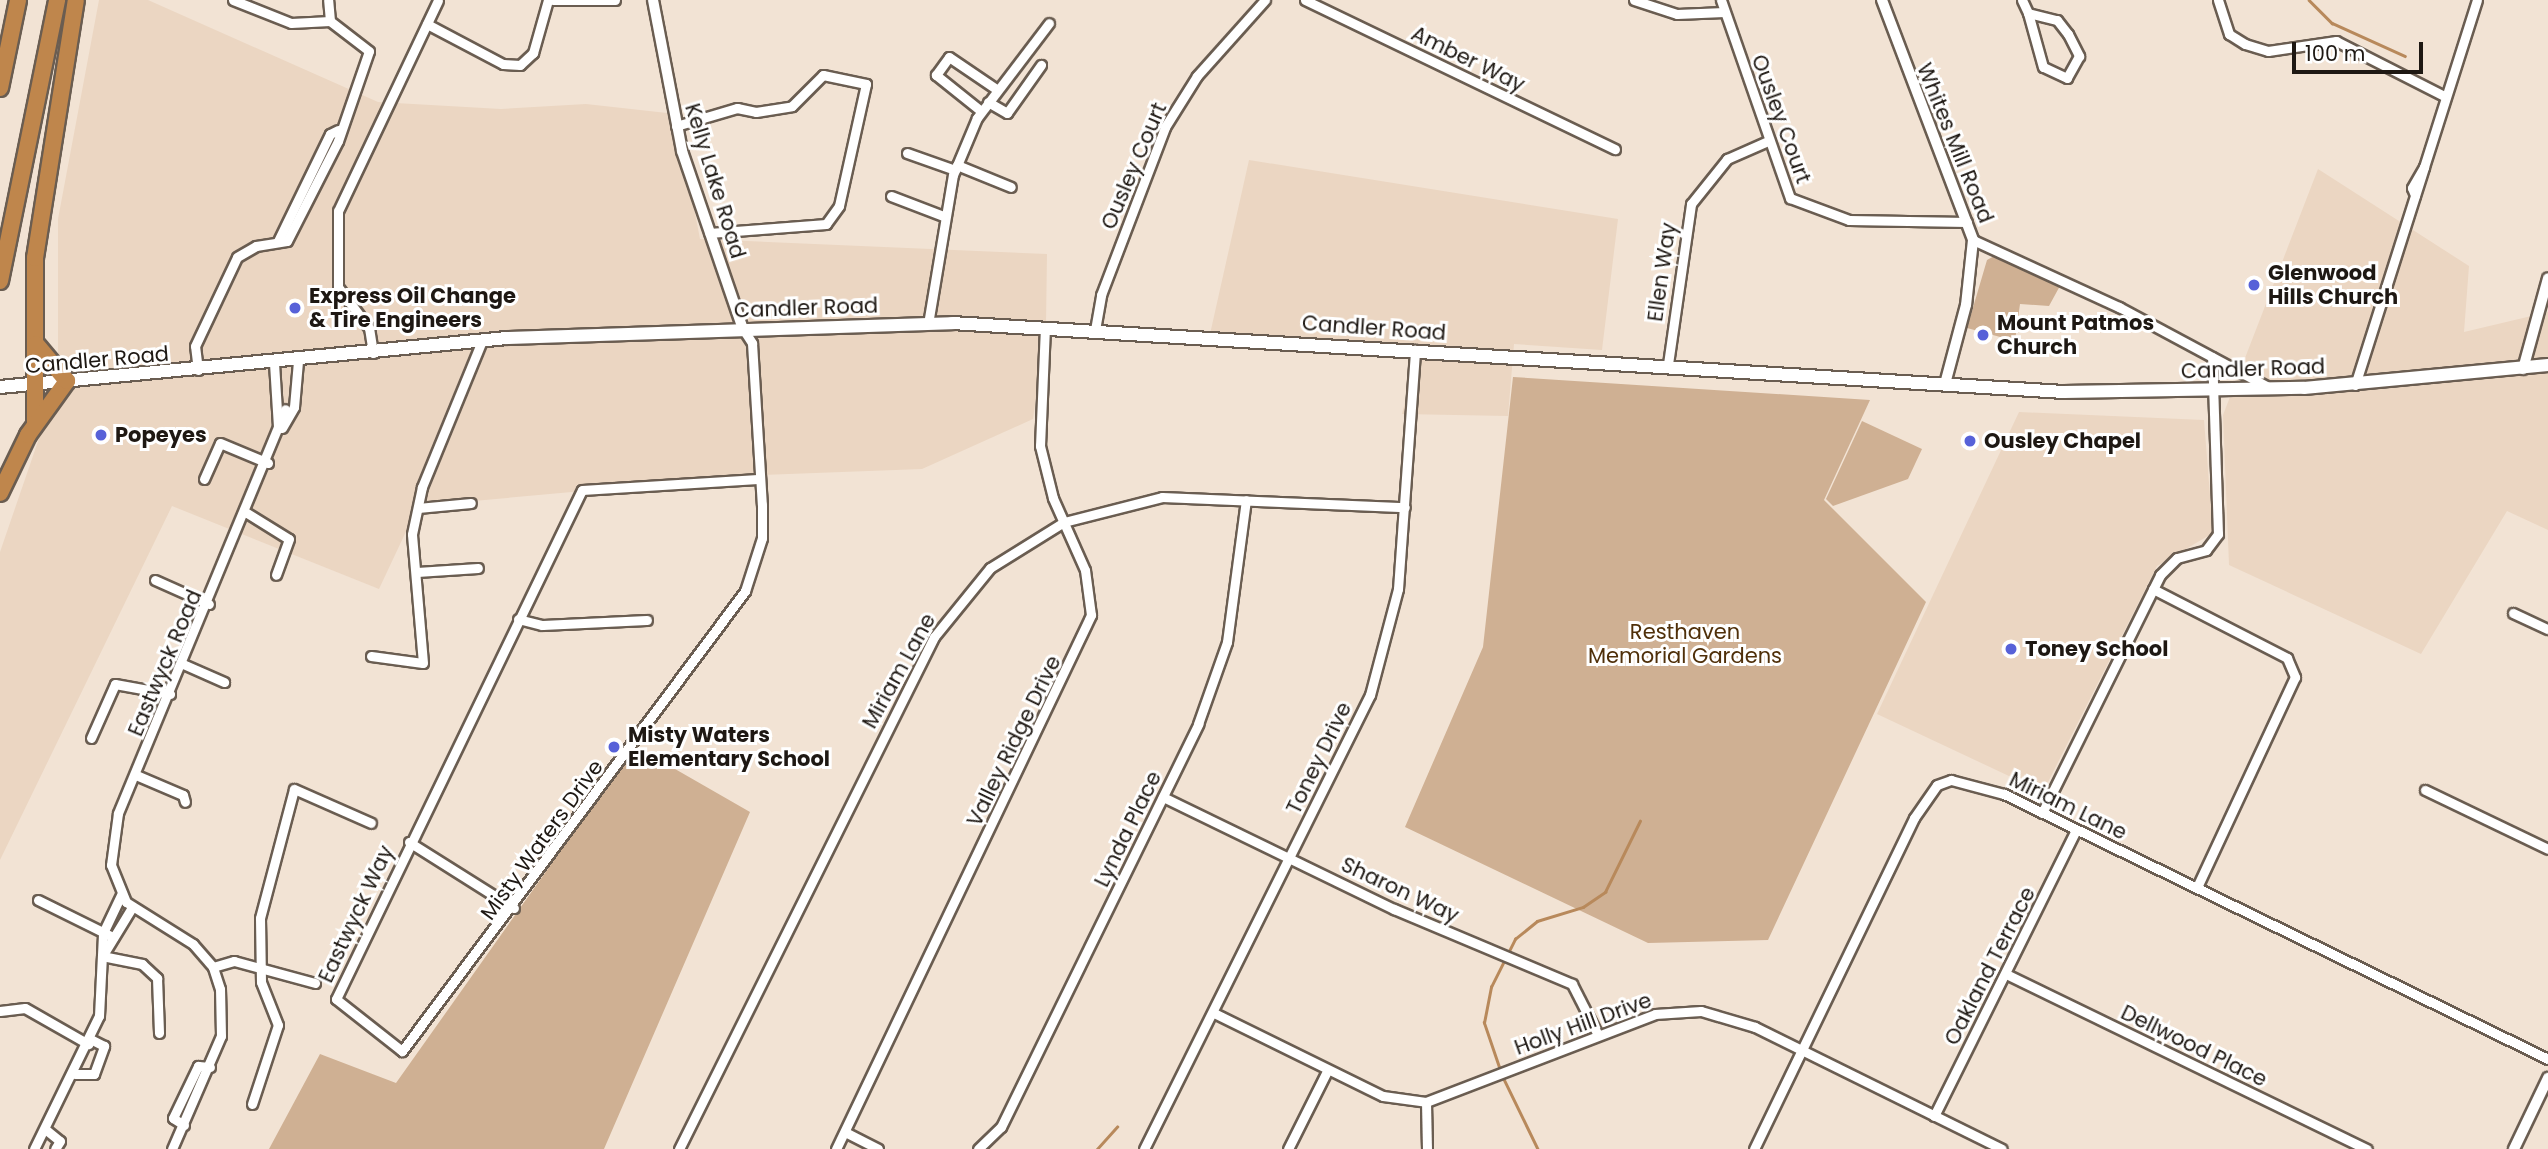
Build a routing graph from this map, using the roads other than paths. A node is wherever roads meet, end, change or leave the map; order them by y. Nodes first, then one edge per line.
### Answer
1 (18, 0) edge
2 (57, 0) edge
3 (76, 0) edge
4 (233, 0) edge
5 (328, 0) edge
6 (438, 0) edge
7 (548, 0) edge
8 (554, 0) edge
9 (615, 0) edge
10 (653, 0) edge
11 (1265, 0) edge
12 (1305, 0) edge
13 (1633, 0) edge
14 (1721, 0) edge
15 (1882, 0) edge
16 (2022, 0) edge
17 (2218, 0) edge
18 (2477, 0) edge
19 (1724, 12) junction
20 (2028, 13) junction
21 (330, 21) junction
22 (1049, 23) dead end
23 (427, 24) junction
24 (1041, 65) dead end
25 (0, 88) edge
26 (996, 89) junction
27 (2446, 97) junction
28 (988, 102) junction
29 (981, 111) junction
30 (676, 126) junction
31 (1768, 141) junction
32 (1615, 149) dead end
33 (907, 153) dead end
34 (956, 167) junction
35 (1011, 187) dead end
36 (891, 196) dead end
37 (943, 216) junction
38 (1967, 222) junction
39 (709, 233) junction
40 (1973, 240) junction
41 (2548, 278) edge
42 (0, 281) edge
43 (928, 324) junction
44 (1045, 327) junction
45 (743, 329) junction
46 (1095, 330) junction
47 (34, 340) junction
48 (482, 341) junction
49 (1415, 350) junction
50 (373, 353) junction
51 (2212, 357) junction
52 (298, 361) junction
53 (274, 363) junction
54 (1668, 364) junction
55 (2548, 365) edge
56 (2523, 369) junction
57 (198, 370) junction
58 (67, 381) junction
59 (35, 384) junction
60 (1945, 384) junction
61 (2356, 385) junction
62 (4, 387) edge
63 (2272, 389) junction
64 (2215, 390) junction
65 (286, 407) junction
66 (35, 424) junction
67 (279, 432) junction
68 (268, 463) junction
69 (204, 478) dead end
70 (758, 479) junction
71 (0, 493) edge
72 (1246, 500) junction
73 (471, 503) dead end
74 (1405, 507) junction
75 (418, 508) junction
76 (247, 513) junction
77 (1064, 522) junction
78 (478, 568) dead end
79 (417, 572) junction
80 (276, 575) dead end
81 (155, 580) dead end
82 (2153, 589) junction
83 (208, 604) junction
84 (2513, 613) dead end
85 (518, 619) junction
86 (647, 620) dead end
87 (2548, 629) edge
88 (371, 656) dead end
89 (183, 664) junction
90 (224, 682) dead end
91 (170, 694) junction
92 (91, 738) dead end
93 (135, 775) junction
94 (2425, 790) dead end
95 (1163, 797) junction
96 (185, 802) dead end
97 (2042, 813) junction
98 (371, 823) dead end
99 (2076, 830) junction
100 (409, 842) junction
101 (2548, 849) edge
102 (1290, 857) junction
103 (2197, 887) junction
104 (122, 892) junction
105 (38, 900) dead end
106 (514, 908) junction
107 (131, 909) junction
108 (103, 933) junction
109 (113, 937) junction
110 (102, 956) junction
111 (259, 964) junction
112 (213, 967) junction
113 (2006, 974) junction
114 (315, 983) dead end
115 (0, 1011) edge
116 (1214, 1013) junction
117 (159, 1033) dead end
118 (1598, 1035) junction
119 (89, 1041) junction
120 (1804, 1050) junction
121 (402, 1051) joint
122 (2548, 1059) edge
123 (1327, 1070) junction
124 (75, 1074) junction
125 (2548, 1078) edge
126 (1426, 1102) junction
127 (252, 1104) dead end
128 (1934, 1116) junction
129 (45, 1129) junction
130 (845, 1132) junction
131 (34, 1149) edge
132 (55, 1149) edge
133 (172, 1149) edge
134 (679, 1149) edge
135 (836, 1149) edge
136 (878, 1149) edge
137 (978, 1149) edge
138 (1144, 1149) edge
139 (1289, 1149) edge
140 (1427, 1149) edge
141 (1754, 1149) edge
142 (2002, 1149) edge
143 (2367, 1149) edge
144 (2514, 1149) edge

1 - 25 highway
2 - 42 highway
3 - 47 highway
4 - 21 street
5 - 21 street
6 - 23 street
7 - 23 street
8 - 9 street
10 - 30 street, Kelly Lake Road
11 - 46 street, Ousley Court
12 - 32 street, Amber Way
13 - 19 street
14 - 19 street, Ousley Court
15 - 38 street, Whites Mill Road
16 - 20 street
17 - 27 street
18 - 27 street
19 - 31 street, Ousley Court
20 - 20 street
21 - 57 street, Candler Road
22 - 26 street
23 - 50 street
24 - 28 street
26 - 28 street
26 - 29 street
27 - 61 street
28 - 29 street
29 - 34 street
30 - 39 street, Kelly Lake Road
30 - 39 street
31 - 38 street, Ousley Court
31 - 54 street, Ellen Way
33 - 34 street
34 - 35 street
34 - 37 street
36 - 37 street
37 - 43 street
38 - 40 street, Whites Mill Road
39 - 45 street, Kelly Lake Road
40 - 51 street
40 - 60 street, Whites Mill Road
41 - 56 street
43 - 44 main road, Candler Road
43 - 45 main road, Candler Road
44 - 46 main road, Candler Road
44 - 77 street, Valley Ridge Drive
45 - 48 main road, Candler Road
45 - 70 street, Misty Waters Drive
46 - 49 main road, Candler Road
47 - 58 highway
47 - 59 highway
48 - 50 main road, Candler Road
48 - 75 street
49 - 54 main road, Candler Road
49 - 74 street, Toney Drive
50 - 52 main road, Candler Road
51 - 63 street
51 - 64 street
52 - 53 main road, Candler Road
52 - 65 street, Eastwyck Road
53 - 57 main road, Candler Road
53 - 65 street, Eastwyck Road
54 - 60 main road, Candler Road
55 - 56 main road, Candler Road
56 - 61 main road, Candler Road
57 - 58 main road, Candler Road
58 - 59 main road, Candler Road
58 - 66 highway
59 - 62 main road, Candler Road
59 - 66 highway
60 - 64 main road, Candler Road
61 - 63 main road, Candler Road
63 - 64 main road, Candler Road
64 - 82 street
65 - 67 street, Eastwyck Road
65 - 67 street, Eastwyck Road
66 - 71 highway
67 - 68 street, Eastwyck Road
68 - 69 street
68 - 76 street, Eastwyck Road
70 - 85 street, Eastwyck Way
70 - 106 street, Misty Waters Drive
72 - 74 street, Miriam Lane
72 - 77 street, Miriam Lane
72 - 95 street, Lynda Place
73 - 75 street
74 - 102 street, Toney Drive
75 - 79 street
76 - 80 street
76 - 83 street, Eastwyck Road
77 - 130 street, Valley Ridge Drive
77 - 134 street, Miriam Lane
78 - 79 street
79 - 88 street
81 - 83 street
82 - 97 street
82 - 103 street
83 - 89 street, Eastwyck Road
84 - 87 street
85 - 86 street
85 - 100 street, Eastwyck Way
89 - 90 street
89 - 91 street, Eastwyck Road
91 - 92 street
91 - 93 street, Eastwyck Road
93 - 96 street
93 - 104 street, Eastwyck Road
94 - 101 street
95 - 102 street, Sharon Way
95 - 137 street, Lynda Place
97 - 99 street, Miriam Lane
97 - 120 street, Miriam Lane
98 - 111 street
99 - 103 street, Miriam Lane
99 - 113 street, Oakland Terrace
100 - 106 street
100 - 121 street, Eastwyck Way
102 - 116 street, Toney Drive
102 - 118 street, Sharon Way
103 - 122 street, Miriam Lane
104 - 107 street, Eastwyck Road
104 - 108 street
105 - 108 street
106 - 121 street, Misty Waters Drive
107 - 109 street
107 - 112 street
108 - 109 street
108 - 110 street
109 - 110 street
110 - 117 street
110 - 119 street
111 - 112 street, Eastwyck Way
111 - 114 street, Eastwyck Way
111 - 127 street
112 - 133 street
113 - 128 street, Oakland Terrace
113 - 143 street, Dellwood Place
115 - 119 street
116 - 123 street, Holly Hill Drive
116 - 138 street, Toney Drive
118 - 120 street, Holly Hill Drive
118 - 126 street, Holly Hill Drive
119 - 124 street
119 - 124 street
120 - 128 street, Holly Hill Drive
120 - 141 street, Miriam Lane
123 - 126 street, Holly Hill Drive
123 - 139 street
124 - 129 street
125 - 144 street
126 - 140 street
128 - 142 street, Holly Hill Drive
129 - 131 street
129 - 132 street
130 - 135 street, Valley Ridge Drive
130 - 136 street

